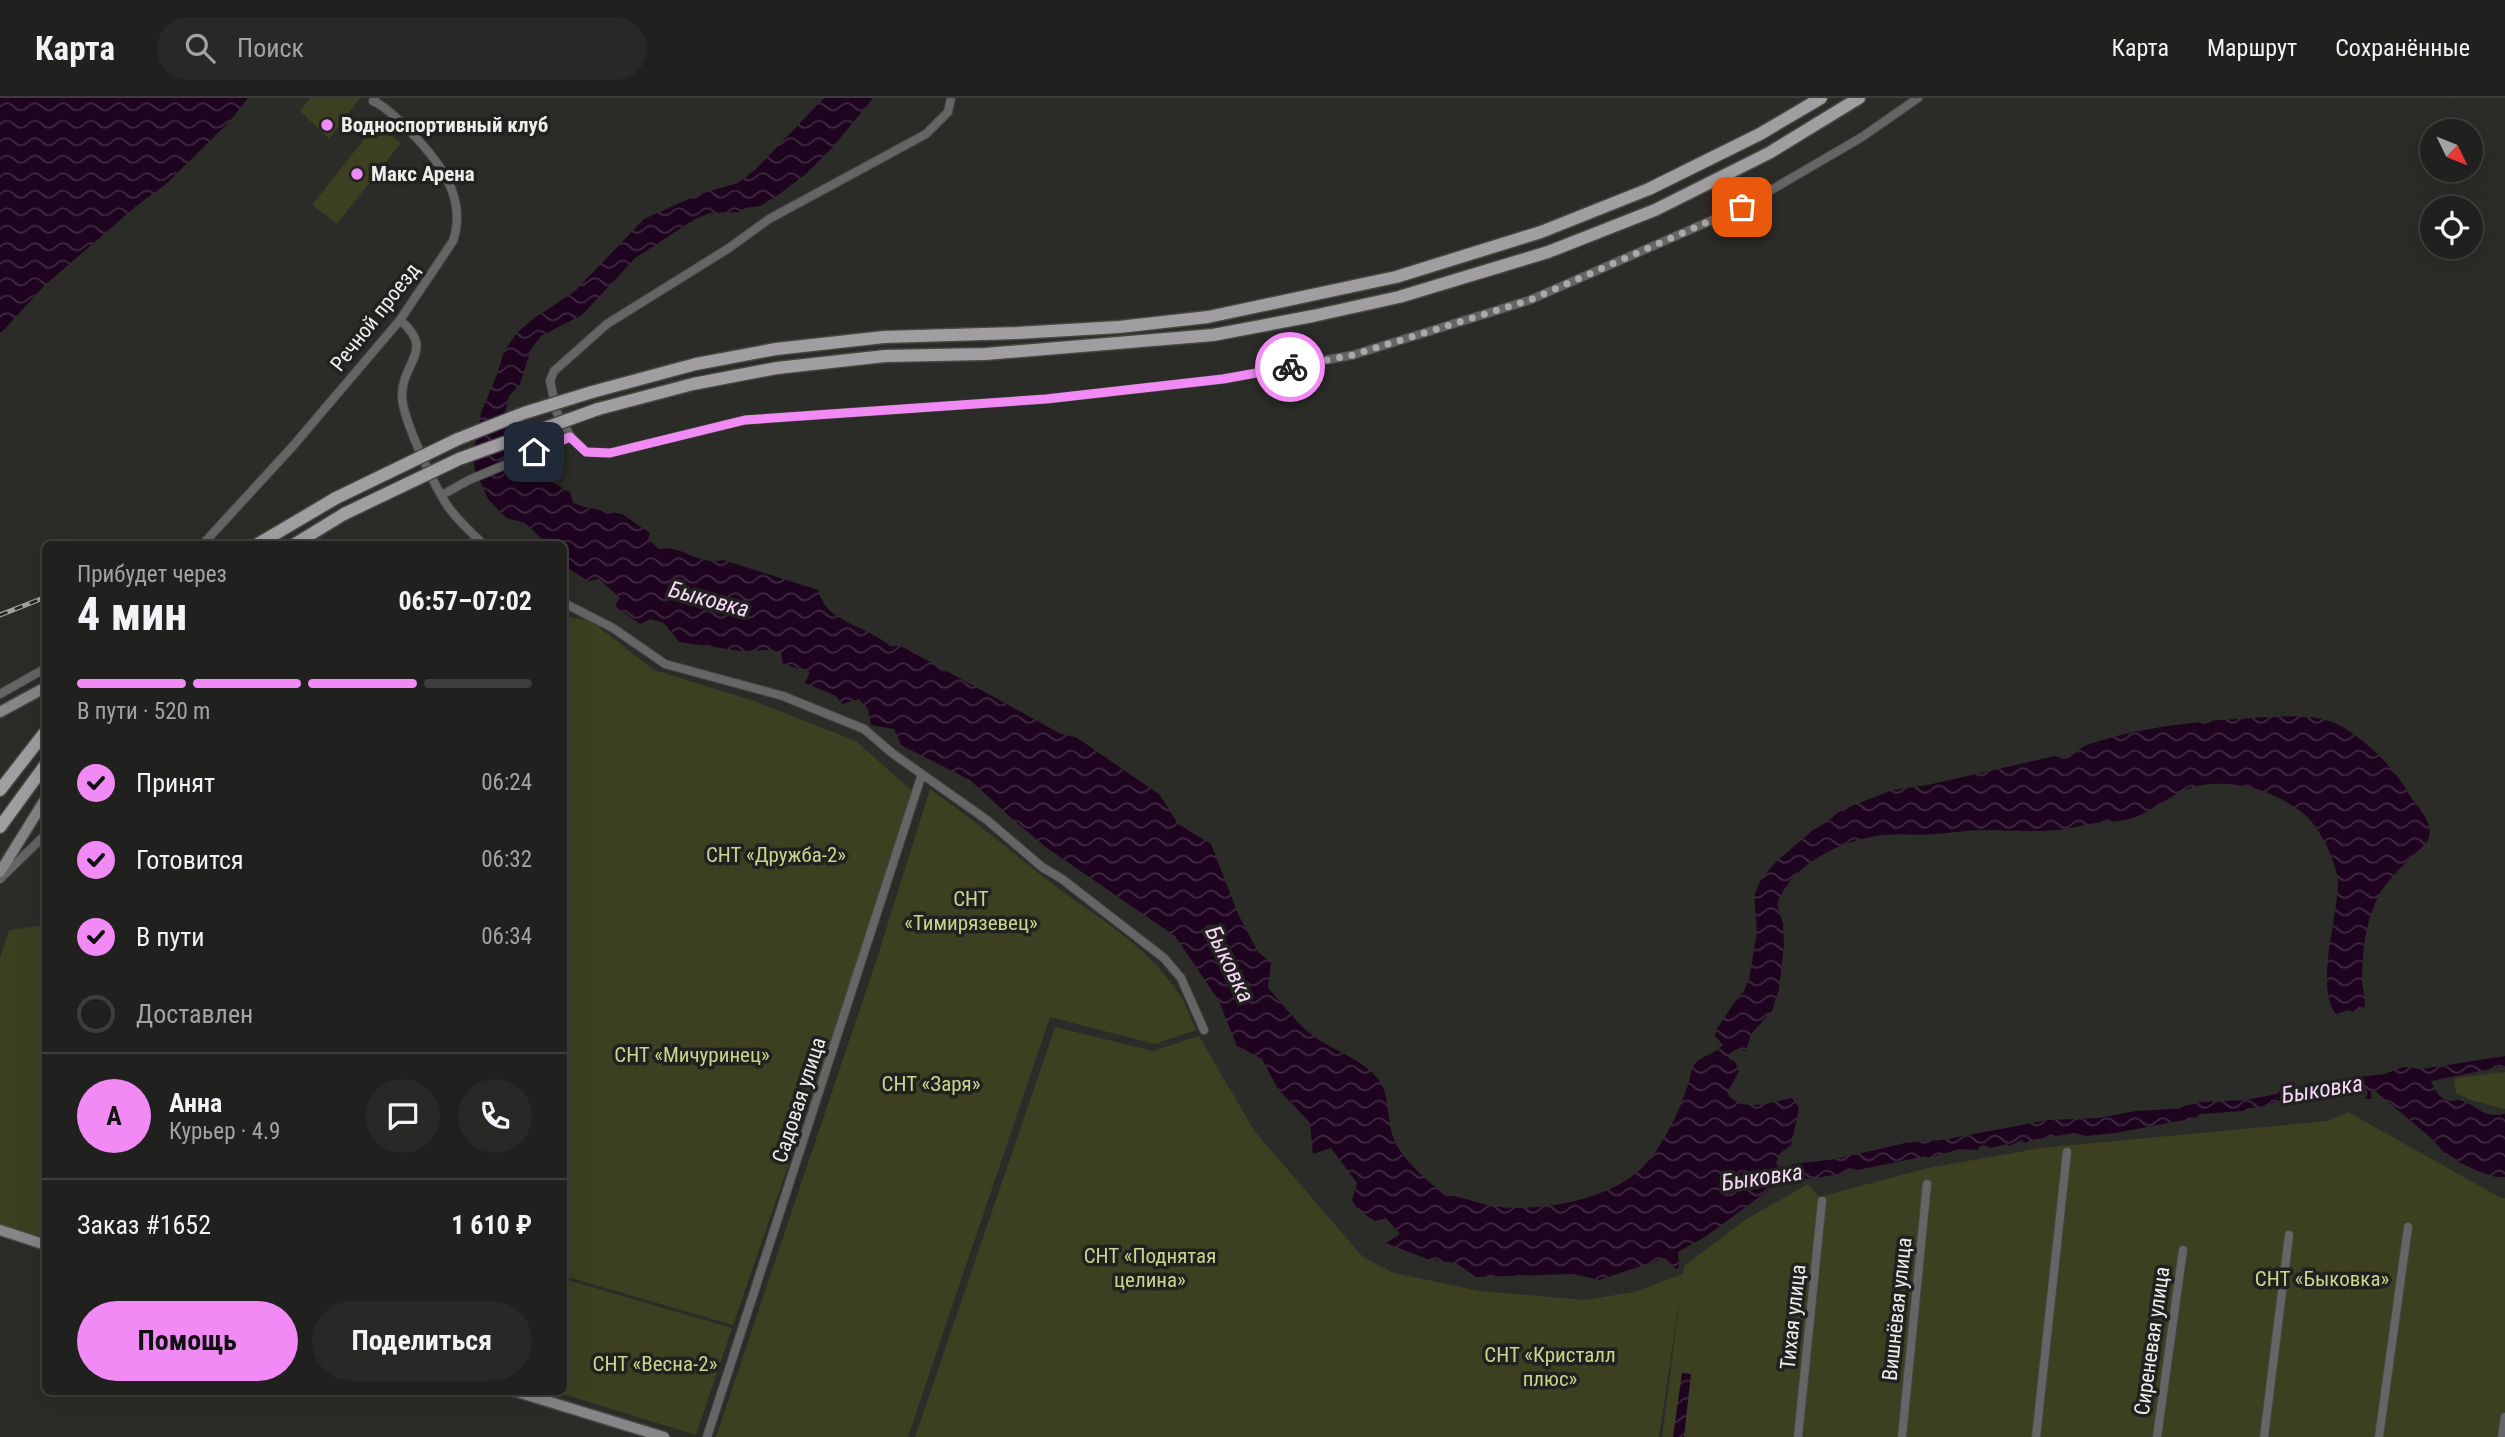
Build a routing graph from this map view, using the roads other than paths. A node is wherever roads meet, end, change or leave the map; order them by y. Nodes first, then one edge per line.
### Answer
1 (375, 98) edge
2 (951, 98) edge
3 (1821, 98) edge
4 (1859, 98) edge
5 (1918, 98) edge
6 (400, 320) junction
7 (570, 437) junction
8 (442, 495) junction
9 (206, 541) edge
10 (263, 541) edge
11 (300, 541) edge
12 (480, 541) edge
13 (567, 605) edge
14 (42, 670) edge
15 (42, 689) edge
16 (0, 694) edge
17 (0, 712) edge
18 (42, 736) edge
19 (42, 769) edge
20 (922, 774) junction
21 (0, 790) edge
22 (42, 804) edge
23 (0, 827) edge
24 (42, 838) edge
25 (0, 872) edge
26 (0, 879) edge
27 (1204, 1030) dead end
28 (2067, 1152) dead end
29 (1927, 1184) dead end
30 (1822, 1201) dead end
31 (2407, 1227) dead end
32 (0, 1230) edge
33 (2289, 1235) dead end
34 (42, 1244) edge
35 (2183, 1250) dead end
36 (527, 1395) edge
37 (2505, 1417) edge
38 (664, 1437) edge
39 (707, 1437) edge
40 (1798, 1437) edge
41 (1902, 1437) edge
42 (2036, 1437) edge
43 (2157, 1437) edge
44 (2264, 1437) edge
45 (2379, 1437) edge
46 (2502, 1437) edge

1 - 6 street, Речной проезд
2 - 7 street
3 - 10 main road, bridge
4 - 11 main road, bridge
5 - 7 street
6 - 8 street
6 - 9 street, Речной проезд
7 - 8 street
8 - 12 street
13 - 20 street
14 - 16 street
15 - 17 main road
18 - 21 main road
19 - 23 main road
20 - 27 street
20 - 39 street, Садовая улица
22 - 25 main road
24 - 26 street
28 - 42 street
29 - 41 street, Вишнёвая улица
30 - 40 street, Тихая улица
31 - 45 street
32 - 34 main road
33 - 44 street
35 - 43 street, Сиреневая улица
36 - 38 main road
37 - 46 street

